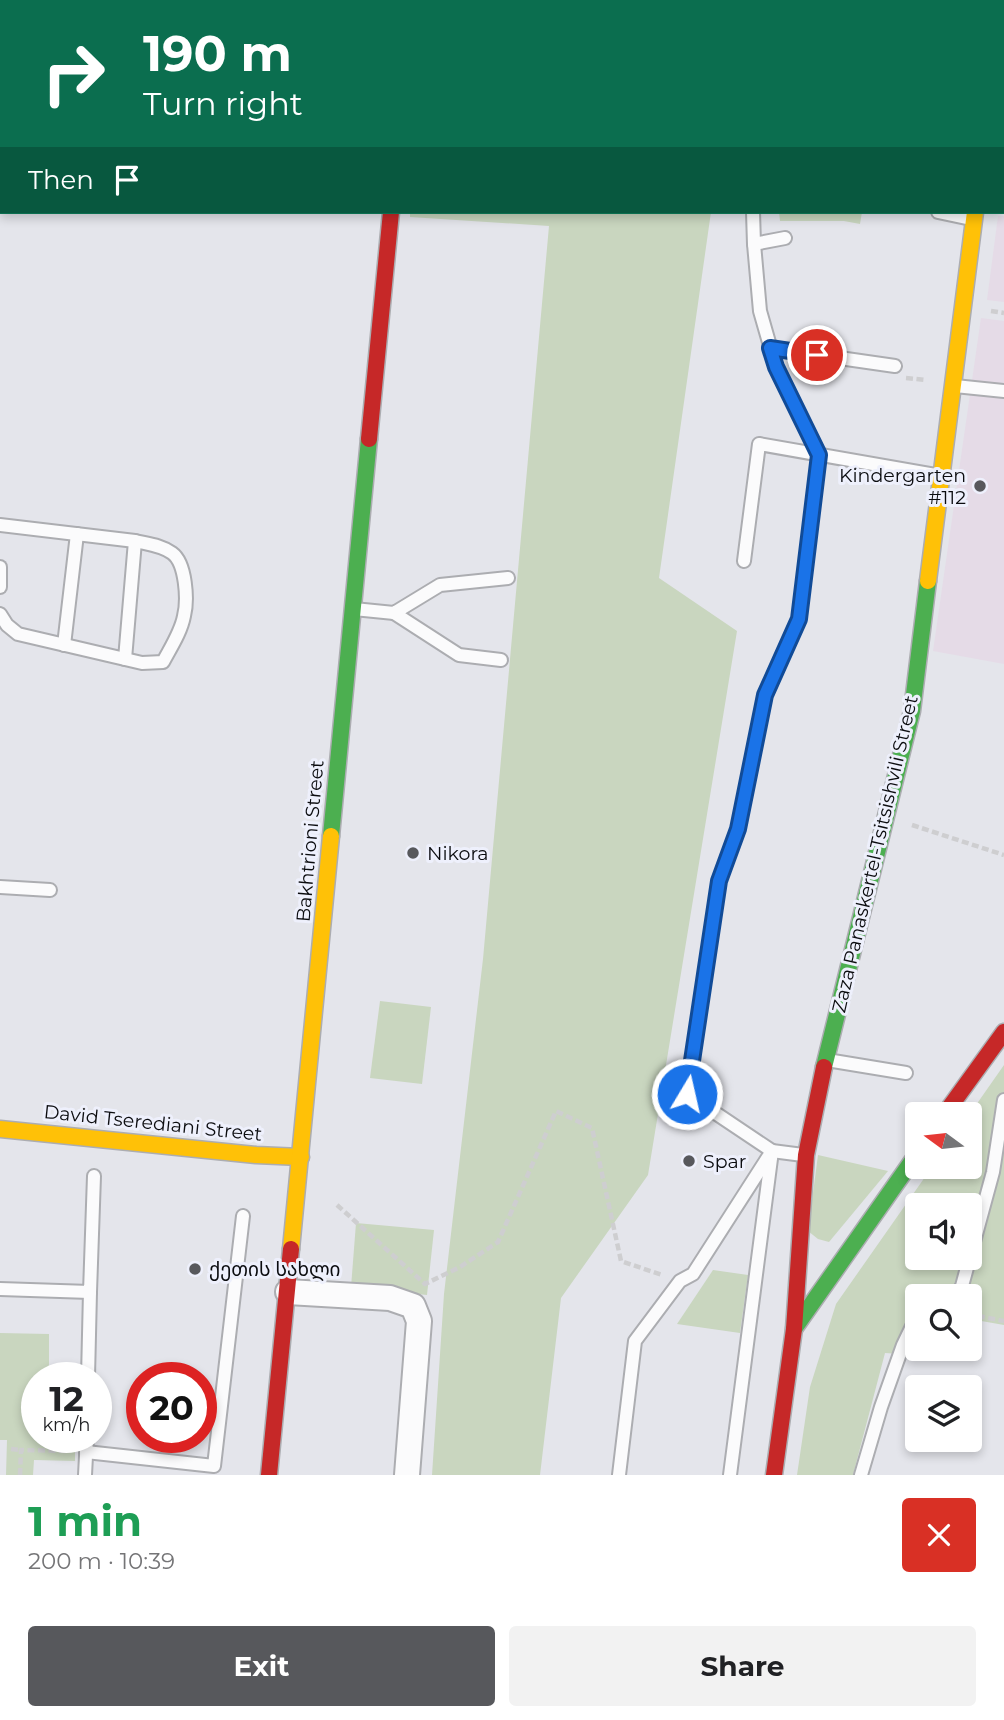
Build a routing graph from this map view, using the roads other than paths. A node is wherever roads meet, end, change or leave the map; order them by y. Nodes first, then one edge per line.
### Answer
1 (391, 214) edge
2 (752, 214) edge
3 (956, 214) edge
4 (975, 216) edge
5 (785, 238) dead end
6 (754, 244) junction
7 (770, 348) junction
8 (895, 366) dead end
9 (955, 386) junction
10 (1004, 391) edge
11 (819, 455) junction
12 (942, 476) junction
13 (0, 524) edge
14 (77, 534) junction
15 (135, 541) junction
16 (744, 561) dead end
17 (0, 568) edge
18 (508, 578) dead end
19 (0, 587) edge
20 (353, 609) junction
21 (394, 613) junction
22 (0, 614) edge
23 (64, 645) junction
24 (125, 659) junction
25 (501, 660) dead end
26 (0, 887) edge
27 (50, 890) dead end
28 (1004, 1032) edge
29 (825, 1060) junction
30 (906, 1073) dead end
31 (1004, 1100) edge
32 (953, 1102) edge
33 (0, 1129) edge
34 (772, 1152) junction
35 (806, 1155) junction
36 (301, 1157) junction
37 (905, 1171) edge
38 (94, 1177) dead end
39 (243, 1216) dead end
40 (963, 1284) edge
41 (0, 1289) edge
42 (90, 1292) junction
43 (288, 1292) junction
44 (794, 1329) junction
45 (905, 1341) edge
46 (88, 1362) edge
47 (86, 1453) edge
48 (95, 1453) edge
49 (85, 1475) edge
50 (269, 1475) edge
51 (407, 1475) edge
52 (619, 1475) edge
53 (730, 1475) edge
54 (774, 1475) edge
55 (861, 1475) edge

1 - 20 street, Bakhtrioni Street
2 - 6 lane
3 - 4 lane
4 - 9 street, Zaza Panaskertel-Tsitsishvili Street
5 - 6 lane
6 - 7 lane
7 - 8 lane
7 - 11 lane
9 - 10 lane
9 - 12 street, Zaza Panaskertel-Tsitsishvili Street
11 - 12 lane
11 - 16 lane
11 - 34 lane
12 - 29 street, Zaza Panaskertel-Tsitsishvili Street
13 - 14 lane
14 - 15 lane
14 - 23 lane
15 - 24 lane
15 - 24 lane
17 - 19 lane
18 - 21 lane
20 - 21 lane
20 - 36 street, Bakhtrioni Street
21 - 25 lane
22 - 23 lane
23 - 24 lane
26 - 27 lane
28 - 32 street
29 - 30 lane
29 - 35 street, Zaza Panaskertel-Tsitsishvili Street
31 - 40 lane
33 - 36 street, David Tserediani Street
34 - 35 lane
34 - 52 lane
34 - 53 lane
35 - 44 street, Zaza Panaskertel-Tsitsishvili Street
36 - 43 street, Bakhtrioni Street
37 - 44 street, Zaza Panaskertel-Tsitsishvili Street
38 - 42 lane
39 - 48 lane
41 - 42 lane
42 - 46 lane
43 - 50 street, Bakhtrioni Street
43 - 51 street
44 - 54 street, Zaza Panaskertel-Tsitsishvili Street
45 - 55 lane
47 - 49 lane

